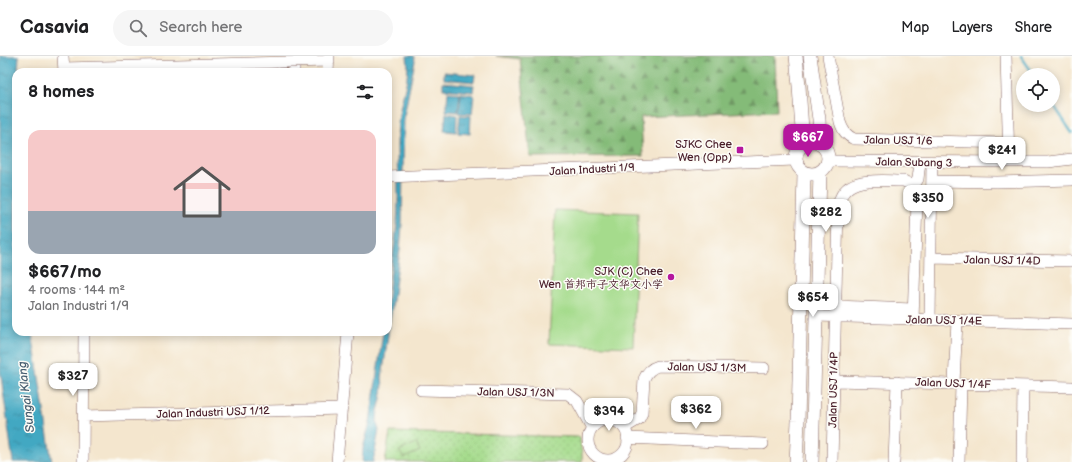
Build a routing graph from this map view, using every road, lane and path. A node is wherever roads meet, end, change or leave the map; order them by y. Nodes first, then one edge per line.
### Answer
1 (62, 56) edge
2 (796, 56) edge
3 (810, 56) edge
4 (828, 56) edge
5 (1006, 56) edge
6 (328, 63) edge
7 (294, 67) edge
8 (64, 68) edge
9 (194, 68) edge
10 (1008, 143) junction
11 (803, 144) junction
12 (820, 144) junction
13 (1072, 159) edge
14 (796, 160) junction
15 (828, 161) junction
16 (920, 162) junction
17 (932, 162) junction
18 (1008, 162) junction
19 (804, 173) junction
20 (820, 173) junction
21 (396, 177) edge
22 (1072, 180) edge
23 (932, 181) junction
24 (913, 187) junction
25 (931, 258) junction
26 (1072, 261) edge
27 (835, 306) junction
28 (913, 314) junction
29 (816, 316) junction
30 (835, 317) junction
31 (930, 320) junction
32 (957, 321) junction
33 (1072, 324) edge
34 (84, 336) edge
35 (348, 336) edge
36 (764, 368) dead end
37 (834, 380) junction
38 (897, 382) junction
39 (957, 383) junction
40 (1023, 386) junction
41 (1072, 387) edge
42 (421, 390) dead end
43 (342, 408) junction
44 (84, 416) junction
45 (592, 428) junction
46 (626, 433) junction
47 (763, 444) dead end
48 (606, 461) edge
49 (83, 462) edge
50 (337, 462) edge
51 (796, 462) edge
52 (812, 462) edge
53 (832, 462) edge
54 (894, 462) edge
55 (959, 462) edge
56 (1022, 462) edge

1 - 8 street
2 - 11 main road
3 - 12 main road
4 - 10 street, Jalan USJ 1/6
5 - 10 street
6 - 7 street
7 - 9 street
10 - 18 street
11 - 12 main road
11 - 14 main road
12 - 15 main road
13 - 18 street, Jalan Subang 3
14 - 19 main road
14 - 21 street, Jalan Industri 1/9
15 - 16 street, Jalan Subang 3
15 - 20 main road
16 - 17 street, Jalan Subang 3
16 - 24 street
17 - 18 street, Jalan Subang 3
17 - 23 street
19 - 20 main road
19 - 51 main road
20 - 29 main road
22 - 23 street
23 - 25 street
24 - 27 street, Jalan USJ 1/4P
24 - 28 street
25 - 26 street, Jalan USJ 1/4D
25 - 31 street
27 - 28 street
27 - 30 street, Jalan USJ 1/4P
28 - 30 street, Jalan USJ 1/4E
28 - 31 street, Jalan USJ 1/4E
29 - 30 street, Jalan USJ 1/4E
29 - 52 main road
30 - 37 street, Jalan USJ 1/4P
31 - 32 street, Jalan USJ 1/4E
32 - 33 street, Jalan USJ 1/4E
32 - 39 street
34 - 44 street
35 - 43 street
36 - 46 street, Jalan USJ 1/3M
37 - 38 street, Jalan USJ 1/4F
37 - 53 street, Jalan USJ 1/4P
38 - 39 street, Jalan USJ 1/4F
38 - 54 street
39 - 40 street, Jalan USJ 1/4F
39 - 55 street
40 - 41 street, Jalan USJ 1/4F
40 - 56 street
42 - 45 street, Jalan USJ 1/3N
43 - 44 street, Jalan Industri USJ 1/12
43 - 50 street
44 - 49 street
45 - 46 street
45 - 48 street
46 - 47 street
46 - 48 street

